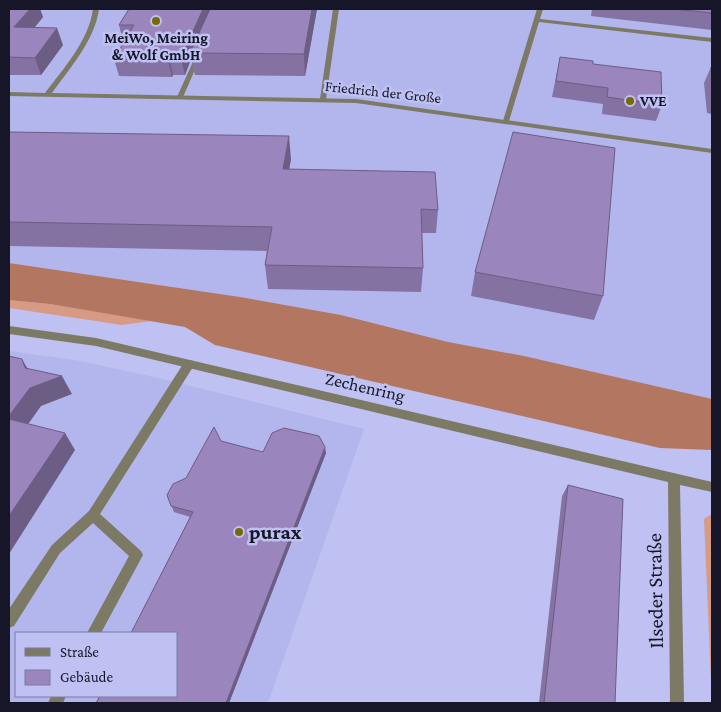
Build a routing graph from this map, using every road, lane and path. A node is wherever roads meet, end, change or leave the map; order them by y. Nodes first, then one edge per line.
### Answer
1 (96, 9) edge
2 (336, 9) edge
3 (540, 9) edge
4 (537, 20) junction
5 (712, 40) edge
6 (199, 53) edge
7 (9, 94) edge
8 (48, 95) junction
9 (180, 97) junction
10 (323, 99) junction
11 (506, 121) junction
12 (712, 151) edge
13 (9, 330) edge
14 (189, 364) junction
15 (674, 478) junction
16 (712, 487) edge
17 (93, 515) junction
18 (9, 621) edge
19 (95, 632) edge
20 (677, 703) edge

1 - 8 street
2 - 10 street
3 - 4 street
4 - 5 street
4 - 11 street
6 - 9 street
7 - 8 street, Friedrich der Große
8 - 9 street, Friedrich der Große
9 - 10 street, Friedrich der Große
10 - 11 street, Friedrich der Große
11 - 12 street, Friedrich der Große
13 - 14 street, Zechenring
14 - 15 street, Zechenring
14 - 17 street
15 - 16 street, Zechenring
15 - 20 street, Ilseder Straße
17 - 18 street
17 - 19 street

